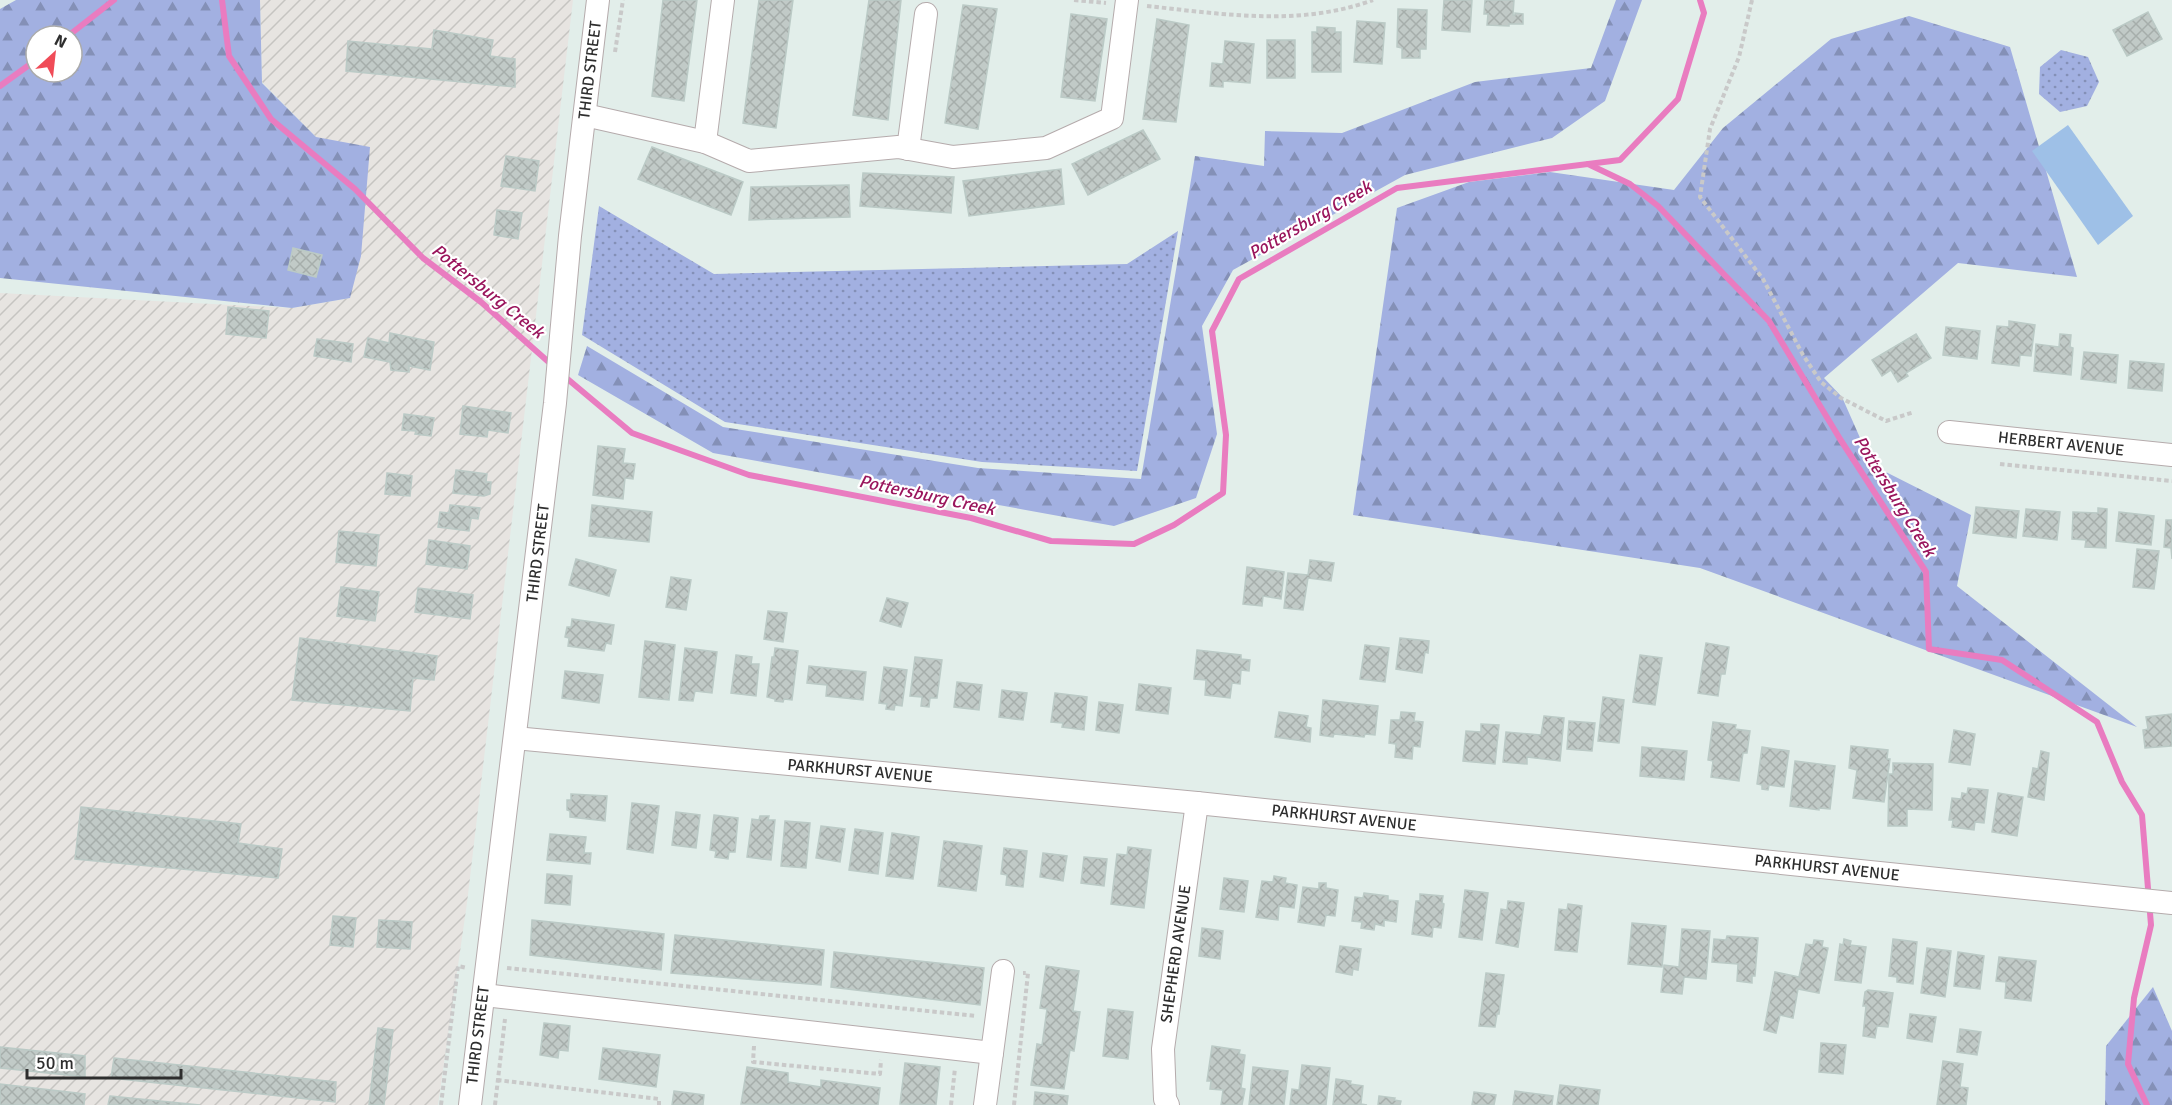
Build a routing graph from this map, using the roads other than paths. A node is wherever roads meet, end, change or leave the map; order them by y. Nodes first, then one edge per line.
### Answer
1 (598, 0) edge
2 (723, 0) edge
3 (1126, 3) edge
4 (926, 14) dead end
5 (585, 115) junction
6 (705, 142) junction
7 (908, 149) junction
8 (1949, 432) dead end
9 (2172, 455) edge
10 (515, 738) junction
11 (1197, 803) junction
12 (2172, 903) edge
13 (1003, 971) dead end
14 (484, 995) junction
15 (992, 1053) junction
16 (470, 1105) edge
17 (985, 1105) edge
18 (1168, 1105) edge

1 - 5 street, THIRD STREET
2 - 6 street
3 - 7 street
4 - 7 street
5 - 6 street
5 - 10 street, THIRD STREET
6 - 7 street
8 - 9 street, HERBERT AVENUE
10 - 11 street, PARKHURST AVENUE
10 - 14 street, THIRD STREET
11 - 12 street, PARKHURST AVENUE
11 - 18 street, SHEPHERD AVENUE
13 - 15 street
14 - 15 street
14 - 16 street, THIRD STREET
15 - 17 street

